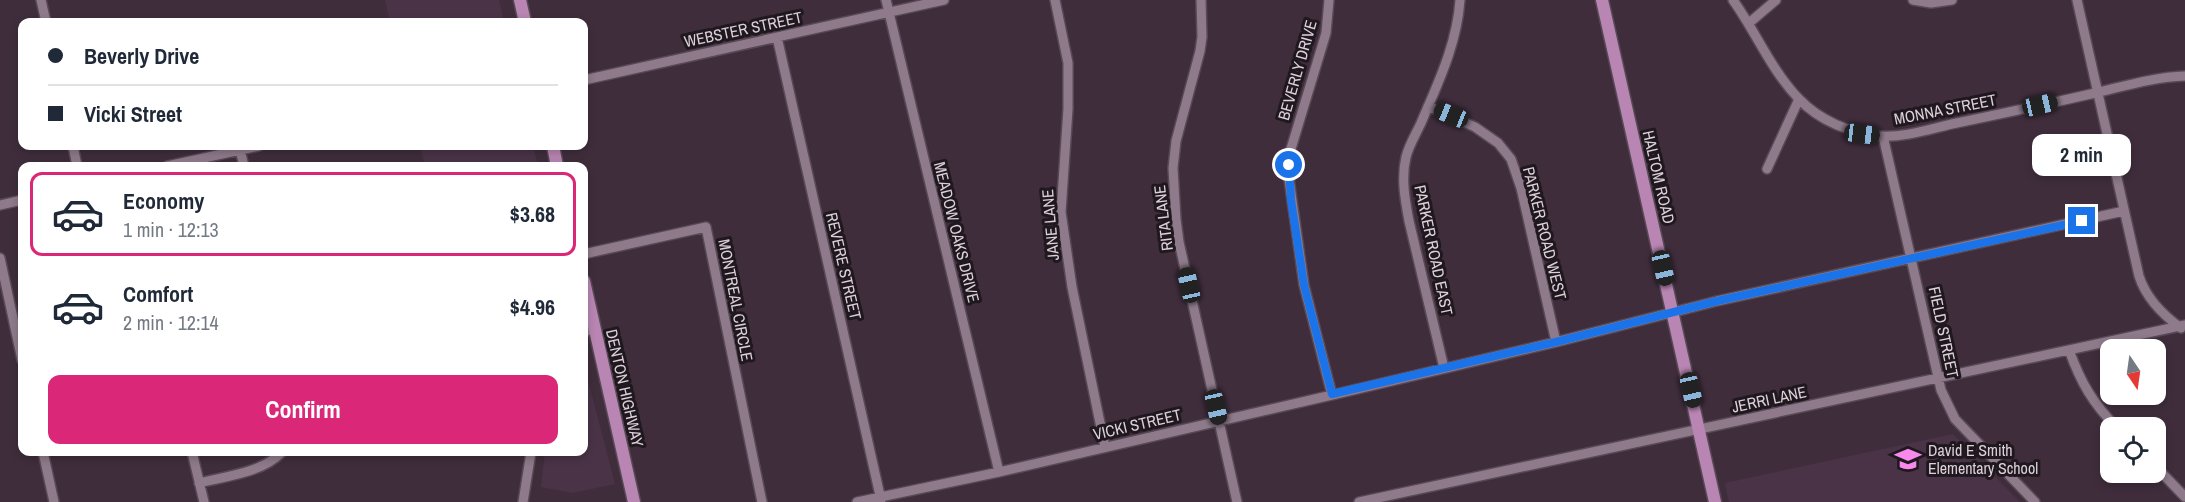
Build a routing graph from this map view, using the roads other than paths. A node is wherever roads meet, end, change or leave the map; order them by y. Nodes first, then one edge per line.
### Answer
1 (41, 0) edge
2 (520, 0) edge
3 (885, 0) edge
4 (944, 0) edge
5 (1055, 0) edge
6 (1201, 0) edge
7 (1329, 0) edge
8 (1460, 0) edge
9 (1602, 0) edge
10 (1733, 0) edge
11 (1776, 0) edge
12 (1913, 0) edge
13 (1952, 0) edge
14 (2077, 0) edge
15 (888, 12) junction
16 (45, 18) edge
17 (524, 18) edge
18 (1749, 23) junction
19 (777, 37) junction
20 (2185, 76) edge
21 (588, 79) edge
22 (2098, 92) junction
23 (1799, 99) junction
24 (1428, 106) junction
25 (1883, 136) junction
26 (240, 150) joint
27 (185, 162) edge
28 (243, 162) edge
29 (1767, 169) dead end
30 (18, 201) edge
31 (0, 205) edge
32 (2124, 211) junction
33 (588, 253) edge
34 (0, 258) edge
35 (1912, 259) junction
36 (1673, 312) junction
37 (2183, 327) edge
38 (589, 330) edge
39 (18, 341) edge
40 (1556, 342) junction
41 (2069, 350) junction
42 (1444, 368) junction
43 (1939, 378) junction
44 (1332, 394) junction
45 (2107, 417) edge
46 (1219, 420) junction
47 (1700, 429) junction
48 (1105, 447) junction
49 (44, 456) edge
50 (193, 456) edge
51 (277, 456) edge
52 (530, 456) edge
53 (999, 472) junction
54 (2166, 477) edge
55 (199, 483) junction
56 (2185, 497) edge
57 (881, 499) edge
58 (54, 502) edge
59 (204, 502) edge
60 (523, 502) edge
61 (634, 502) edge
62 (762, 502) edge
63 (857, 502) edge
64 (1237, 502) edge
65 (1359, 502) edge
66 (1715, 502) edge
67 (2035, 502) edge

1 - 16 street
2 - 17 main road
3 - 15 street, MEADOW OAKS DRIVE
4 - 15 street, WEBSTER STREET
5 - 48 street, JANE LANE
6 - 46 street, RITA LANE
7 - 44 street, BEVERLY DRIVE
8 - 24 street, PARKER ROAD EAST
9 - 36 main road, HALTOM ROAD
10 - 18 street, MONNA STREET
11 - 18 street
12 - 13 street
14 - 22 street
15 - 19 street, WEBSTER STREET
15 - 53 street, MEADOW OAKS DRIVE
18 - 23 street, MONNA STREET
19 - 21 street, WEBSTER STREET
19 - 57 street, REVERE STREET
20 - 22 street, MONNA STREET
22 - 25 street, MONNA STREET
22 - 32 street
23 - 25 street, MONNA STREET
23 - 29 street
24 - 40 street, PARKER ROAD WEST
24 - 42 street, PARKER ROAD EAST
25 - 35 street, FIELD STREET
26 - 27 street
26 - 28 street
30 - 31 street
32 - 35 street, VICKI STREET
32 - 37 street
33 - 62 street, MONTREAL CIRCLE
34 - 39 street
35 - 36 street, VICKI STREET
35 - 43 street, FIELD STREET
36 - 40 street, VICKI STREET
36 - 47 main road, HALTOM ROAD
37 - 41 street, JERRI LANE
38 - 61 main road, DENTON HIGHWAY
40 - 42 street, VICKI STREET
41 - 43 street, JERRI LANE
41 - 45 street
42 - 44 street, VICKI STREET
43 - 47 street, JERRI LANE
43 - 67 street, FIELD STREET
44 - 46 street, VICKI STREET
46 - 48 street, VICKI STREET
46 - 64 street, RITA LANE
47 - 65 street, JERRI LANE
47 - 66 main road, HALTOM ROAD
48 - 53 street, VICKI STREET
49 - 58 street
50 - 55 street
51 - 55 street
52 - 60 street
53 - 57 street, VICKI STREET
54 - 56 street
55 - 59 street
57 - 63 street, VICKI STREET

